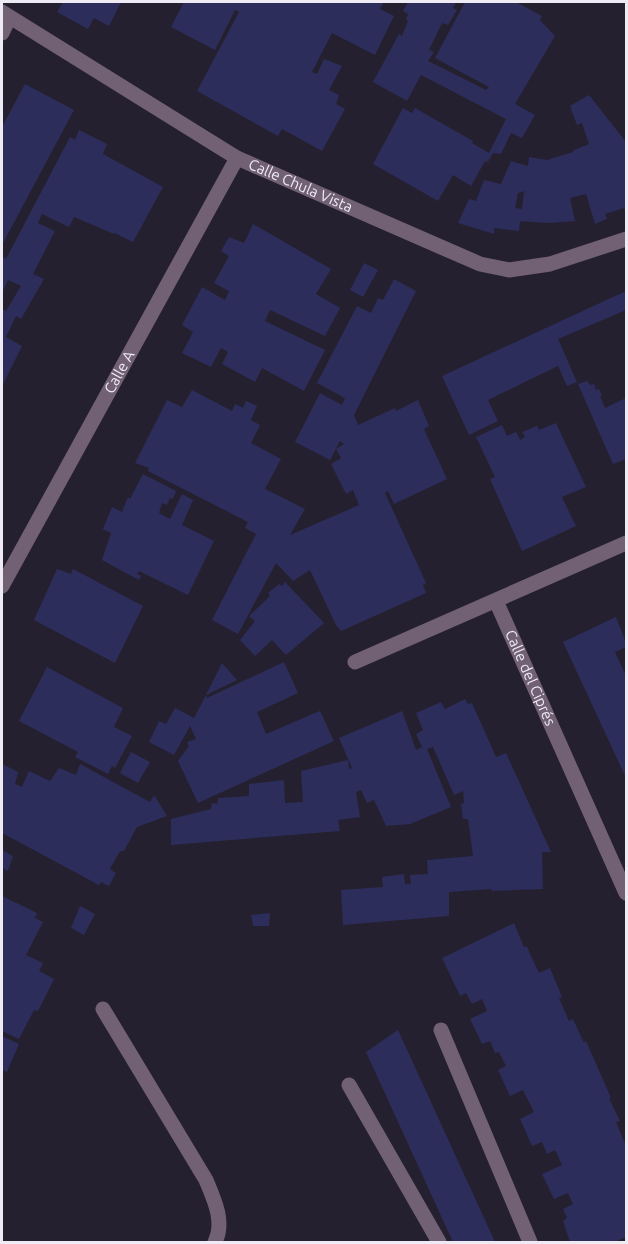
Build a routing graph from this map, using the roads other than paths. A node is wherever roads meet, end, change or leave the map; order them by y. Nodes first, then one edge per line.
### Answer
1 (5, 15) edge
2 (2, 33) edge
3 (237, 158) junction
4 (627, 239) edge
5 (627, 543) edge
6 (2, 586) edge
7 (496, 602) junction
8 (355, 662) dead end
9 (627, 894) edge
10 (103, 1009) dead end
11 (441, 1030) dead end
12 (350, 1084) dead end
13 (215, 1242) edge
14 (438, 1242) edge
15 (530, 1242) edge

1 - 2 street
1 - 3 street, Calle Chula Vista
3 - 4 street, Calle Chula Vista
3 - 6 street, Calle A
5 - 7 street
7 - 8 street
7 - 9 street, Calle del Ciprés
10 - 13 street
11 - 15 street
12 - 14 street

